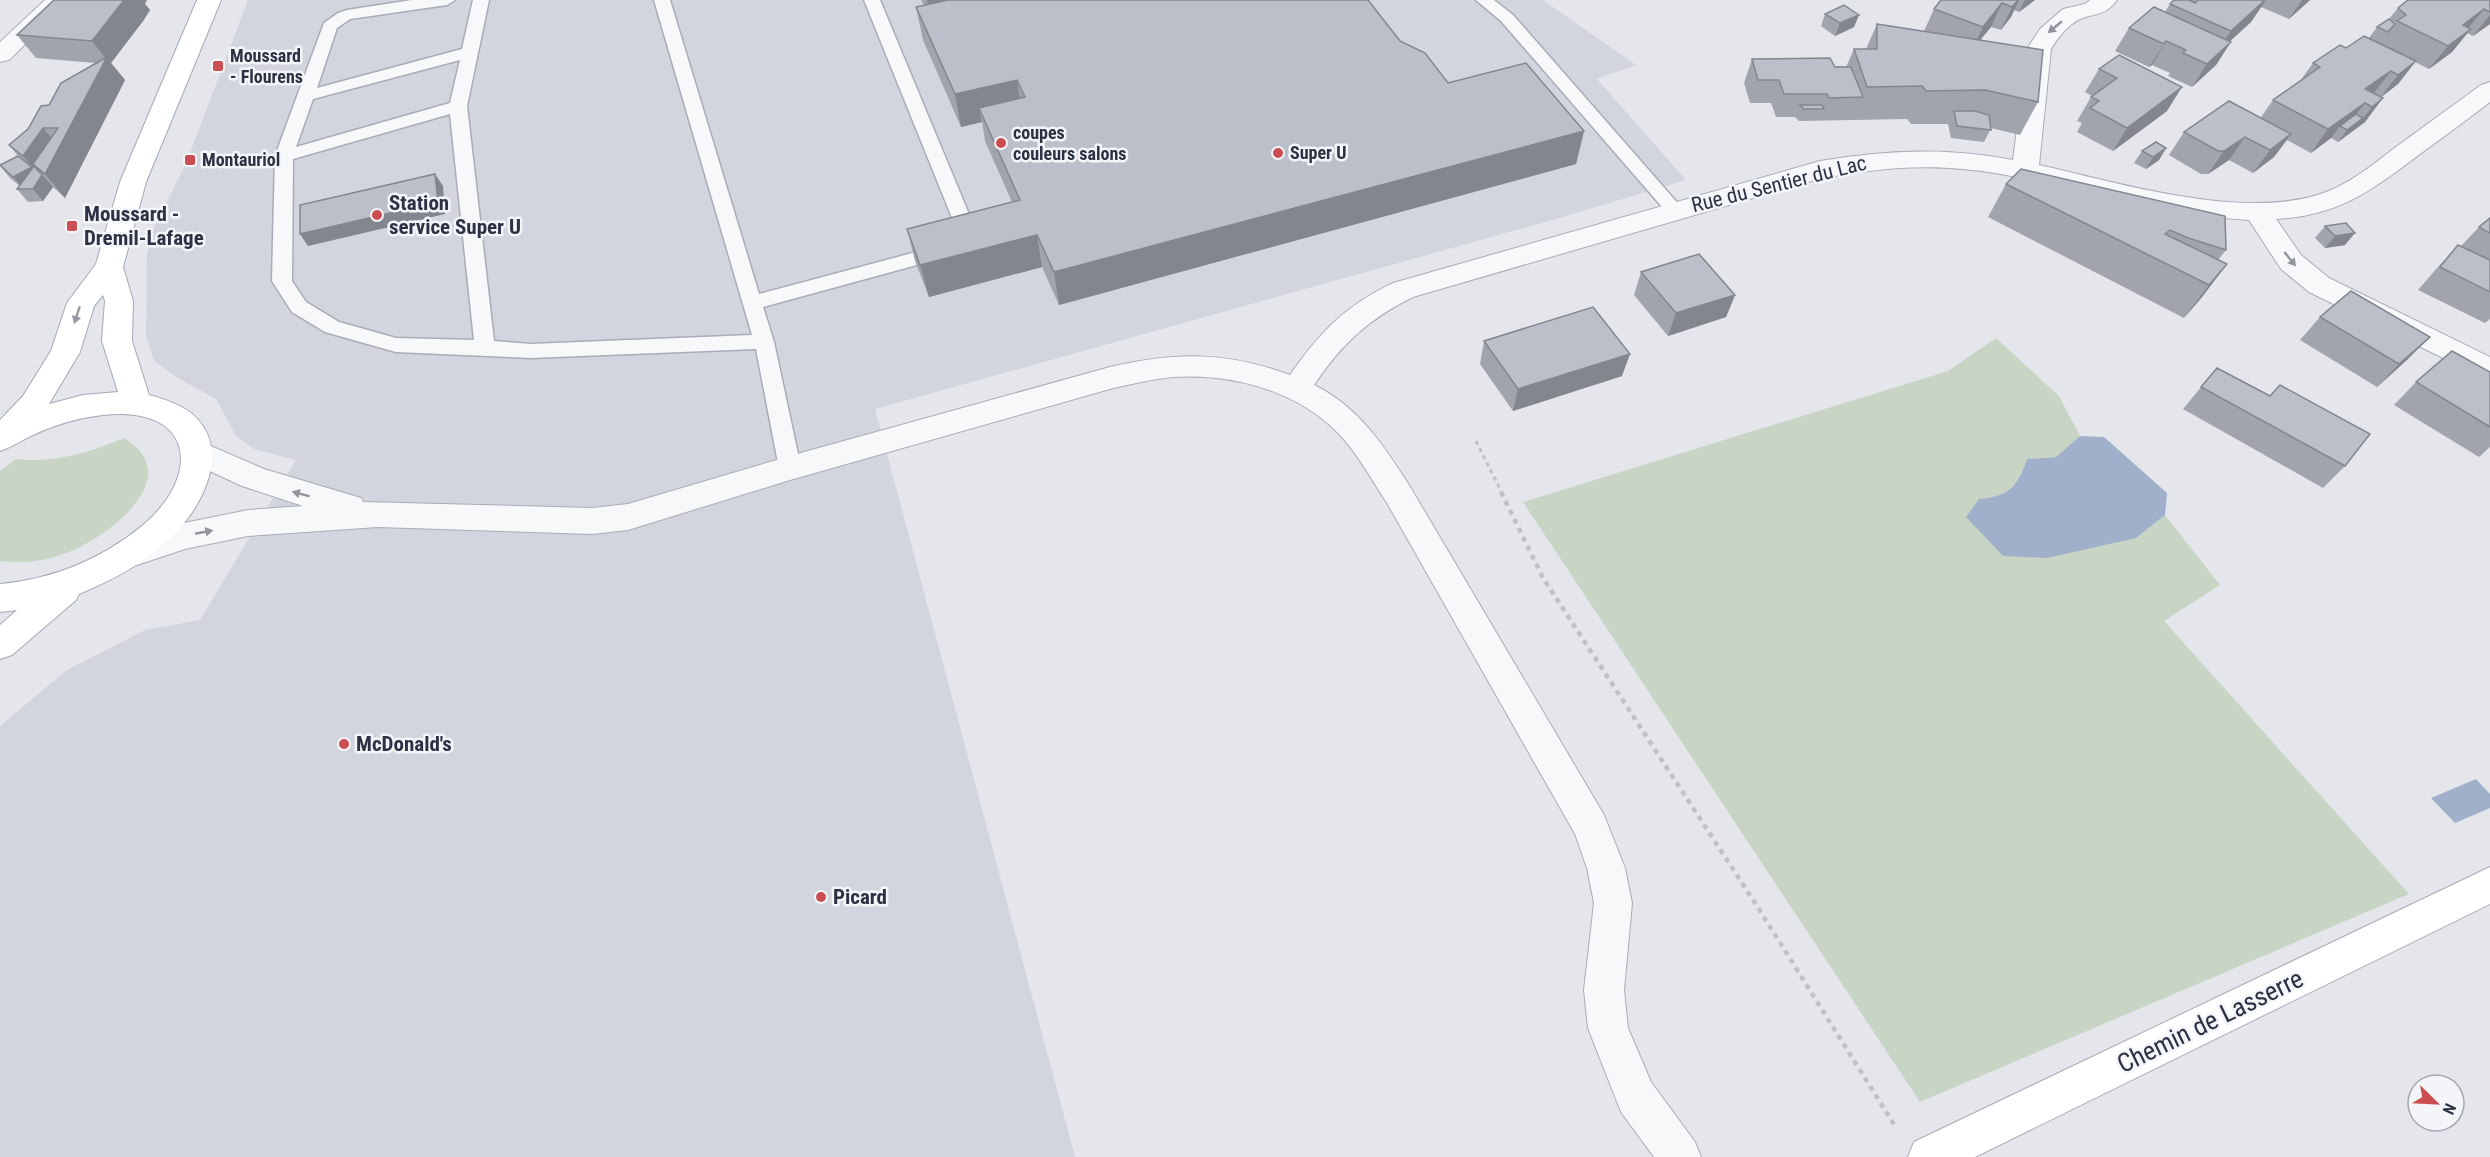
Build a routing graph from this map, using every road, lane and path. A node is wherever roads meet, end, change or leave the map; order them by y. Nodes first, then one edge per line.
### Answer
1 (59, 0) edge
2 (209, 0) edge
3 (447, 0) edge
4 (481, 0) edge
5 (662, 0) edge
6 (872, 0) edge
7 (1484, 0) edge
8 (2105, 0) edge
9 (471, 52) junction
10 (0, 55) edge
11 (2490, 90) edge
12 (305, 96) junction
13 (458, 106) junction
14 (284, 156) junction
15 (2025, 170) junction
16 (1675, 211) junction
17 (2257, 211) junction
18 (109, 267) junction
19 (753, 303) junction
20 (764, 342) junction
21 (485, 348) junction
22 (2490, 370) edge
23 (1296, 389) junction
24 (136, 403) junction
25 (1, 438) edge
26 (1476, 441) dead end
27 (197, 452) junction
28 (790, 468) junction
29 (378, 514) junction
30 (128, 555) junction
31 (72, 584) junction
32 (0, 598) edge
33 (0, 645) edge
34 (2490, 885) edge
35 (1895, 1127) dead end
36 (1680, 1157) edge
37 (1929, 1157) edge

1 - 10 street
2 - 18 main road
3 - 12 lane
4 - 9 lane
5 - 19 lane
6 - 19 lane
7 - 16 lane
8 -> 15 street
9 - 12 lane
9 - 13 lane
11 - 17 street, Rue du Sentier du Lac
12 - 14 lane
13 - 14 lane
13 - 21 lane
14 - 21 lane
15 - 16 street, Rue du Sentier du Lac
15 - 17 street, Rue du Sentier du Lac
16 - 23 street, Rue du Sentier du Lac
17 -> 22 street
18 - 24 main road
18 -> 25 main road
19 - 20 lane
20 - 21 lane
20 - 28 lane
23 - 28 street
23 - 36 street
24 - 25 main road
24 - 27 main road
26 - 35 path
29 -> 27 street
27 - 30 main road
28 - 29 street
30 -> 29 street
30 - 31 main road
31 - 32 main road
31 - 33 main road
34 - 37 main road, Chemin de Lasserre

